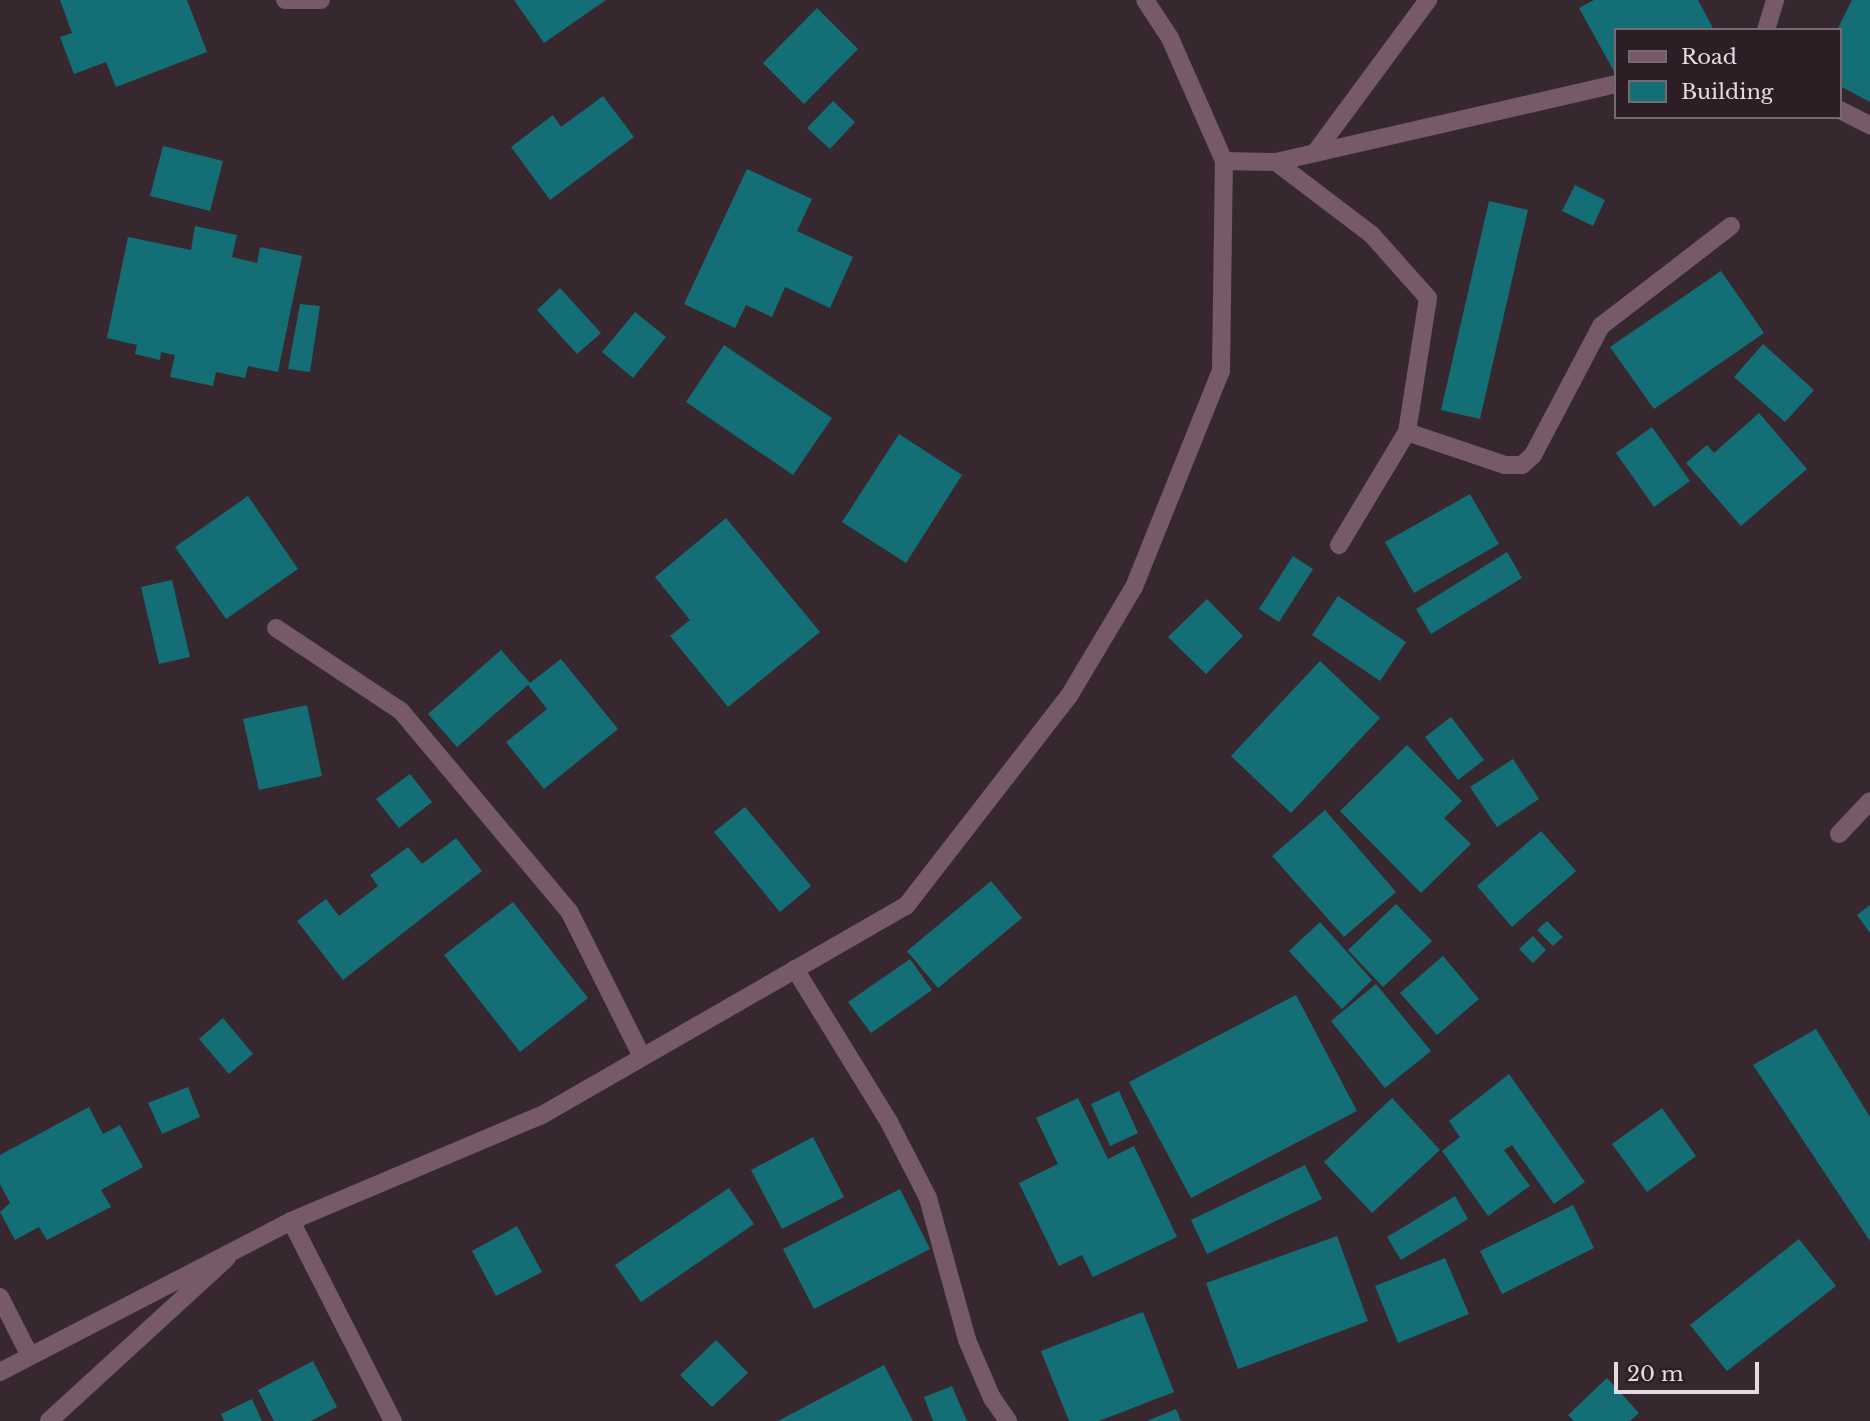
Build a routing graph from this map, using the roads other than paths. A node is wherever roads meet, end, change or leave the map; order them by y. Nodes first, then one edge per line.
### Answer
1 (285, 0) edge
2 (321, 0) edge
3 (1145, 0) edge
4 (1427, 0) edge
5 (1775, 0) edge
6 (1767, 28) edge
7 (1615, 84) edge
8 (1842, 111) edge
9 (1870, 125) edge
10 (1317, 150) junction
11 (1224, 161) junction
12 (1276, 162) junction
13 (1731, 226) dead end
14 (1407, 432) junction
15 (1339, 545) dead end
16 (276, 628) dead end
17 (1870, 801) edge
18 (1839, 834) dead end
19 (795, 969) junction
20 (642, 1057) junction
21 (291, 1221) junction
22 (236, 1249) junction
23 (0, 1297) edge
24 (30, 1356) junction
25 (0, 1372) edge
26 (49, 1421) edge
27 (393, 1421) edge
28 (1008, 1421) edge

1 - 2 street
3 - 11 street
4 - 10 street
5 - 6 street
7 - 10 street
8 - 9 street
10 - 12 street
11 - 12 street
11 - 19 street
12 - 14 street
13 - 14 street
14 - 15 street
16 - 20 street
17 - 18 street
19 - 20 street
19 - 28 street
20 - 21 street
21 - 22 street
21 - 27 street
22 - 24 street
22 - 26 street
23 - 24 street
24 - 25 street

